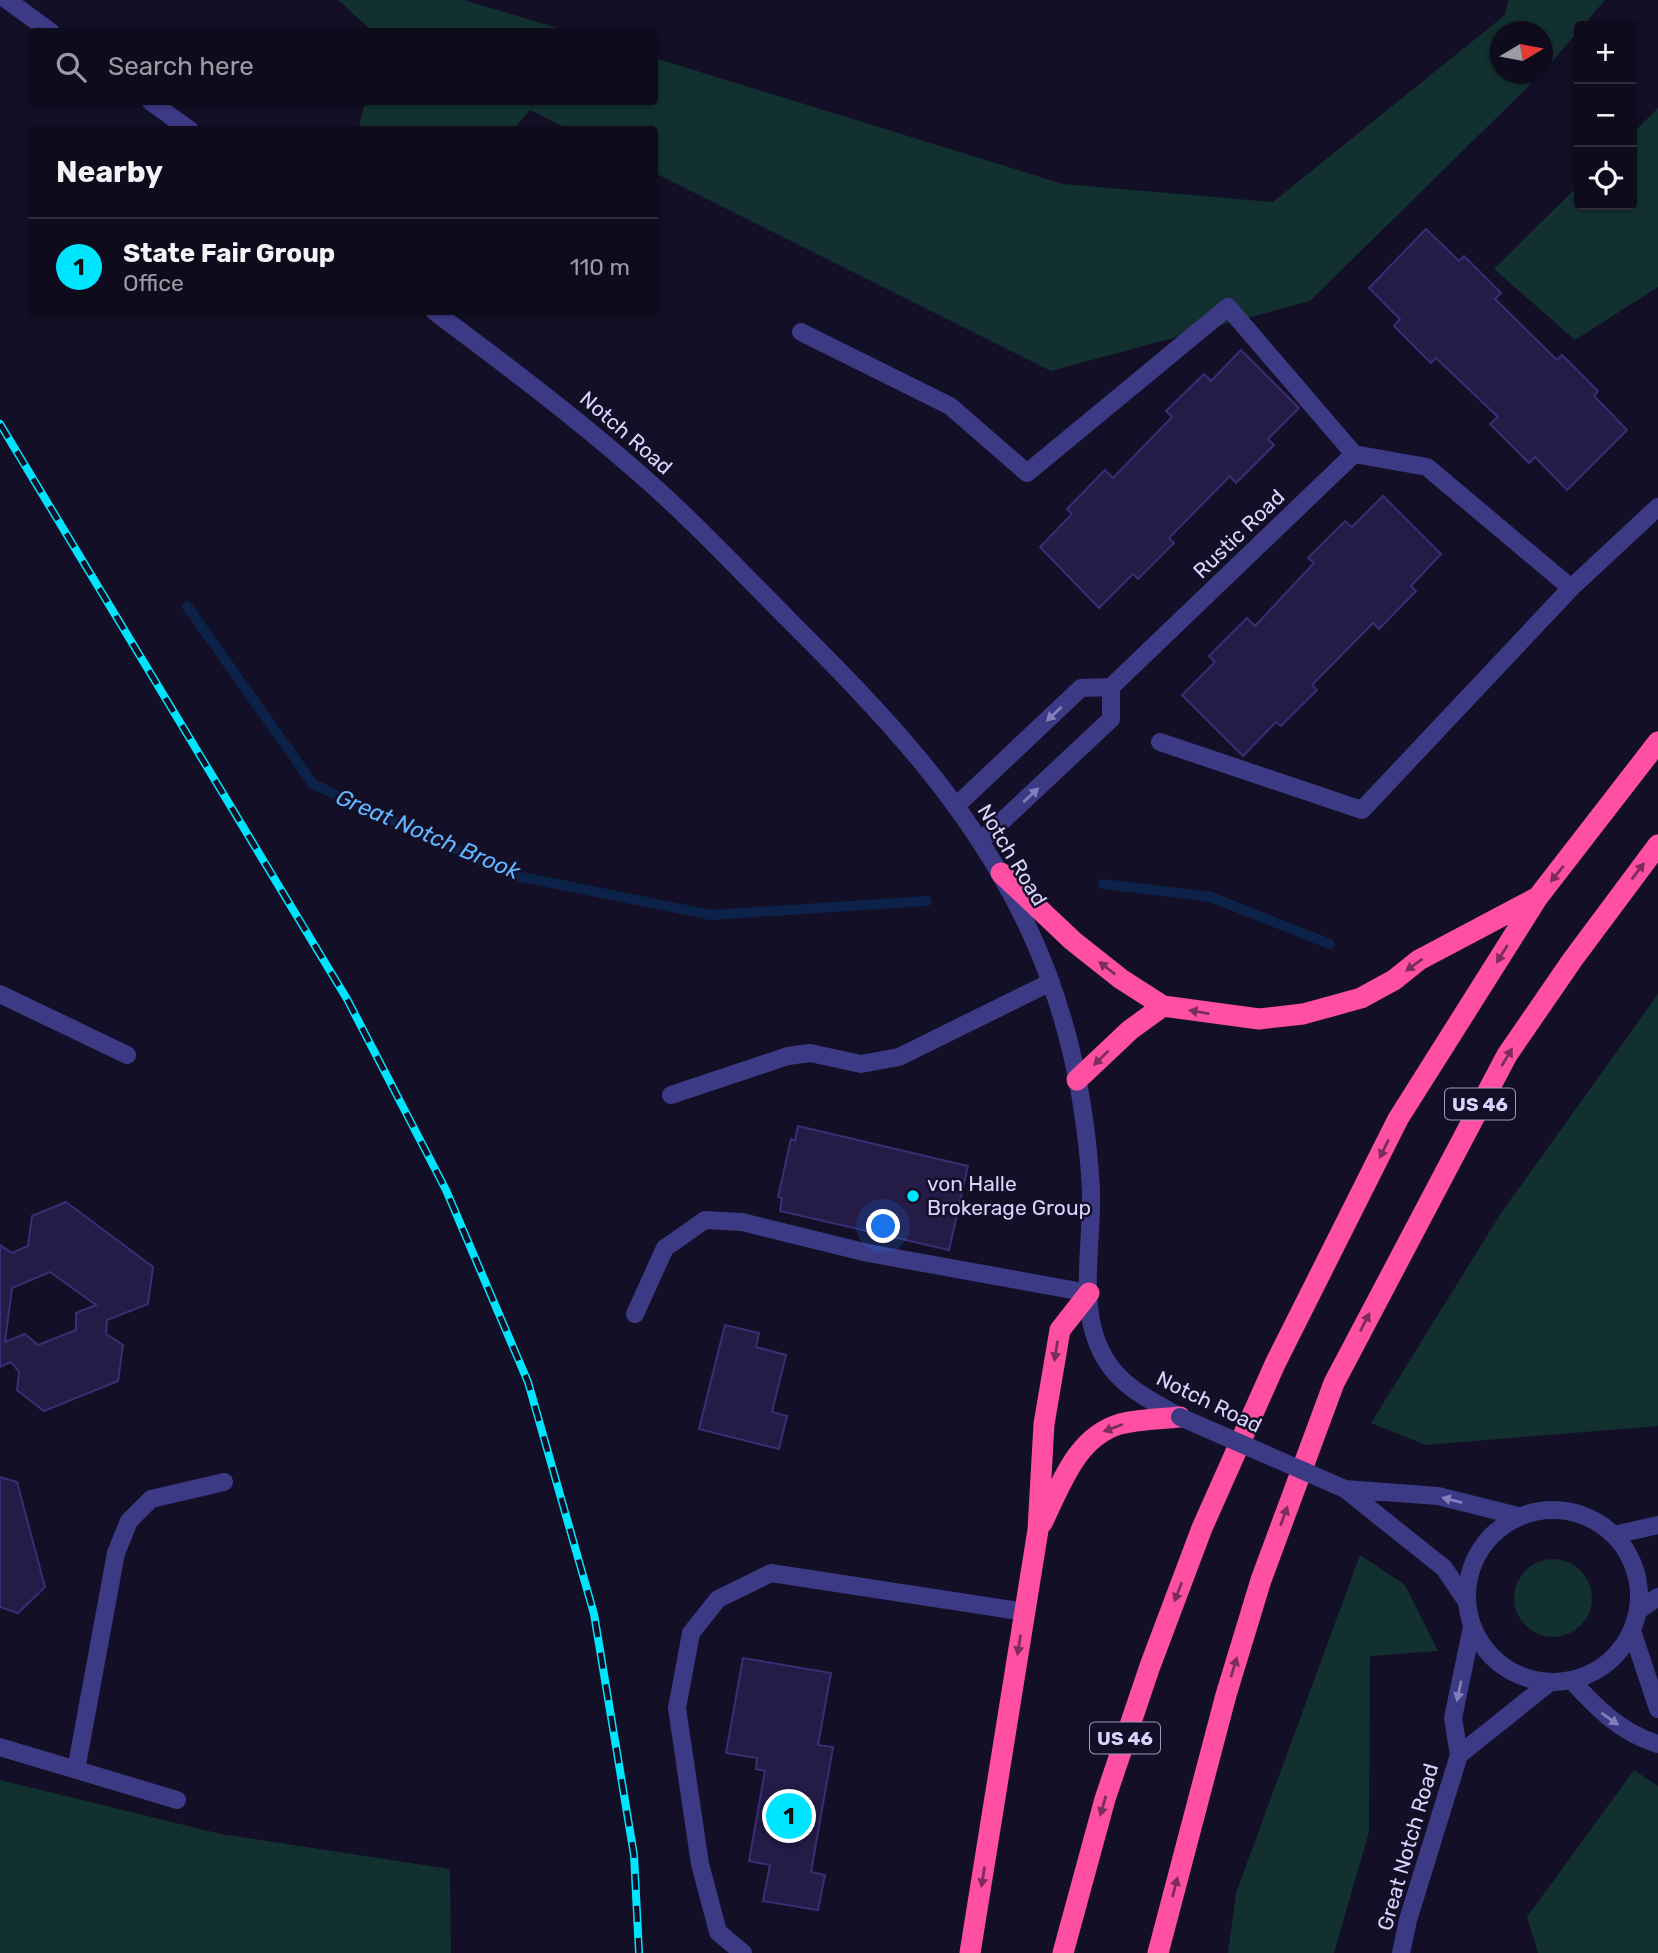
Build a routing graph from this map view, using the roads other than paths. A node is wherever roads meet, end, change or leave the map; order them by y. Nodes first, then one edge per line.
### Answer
1 (7, 0) edge
2 (46, 28) edge
3 (154, 105) edge
4 (184, 126) edge
5 (439, 315) edge
6 (801, 332) dead end
7 (1354, 454) junction
8 (1658, 507) edge
9 (1571, 588) junction
10 (1111, 687) junction
11 (1160, 742) dead end
12 (1658, 742) edge
13 (956, 806) junction
14 (981, 841) junction
15 (1658, 845) edge
16 (1001, 873) junction
17 (1538, 897) junction
18 (1051, 982) junction
19 (0, 994) edge
20 (1163, 1006) junction
21 (127, 1055) dead end
22 (1077, 1080) junction
23 (671, 1095) dead end
24 (1089, 1293) junction
25 (635, 1314) dead end
26 (1180, 1417) junction
27 (224, 1482) dead end
28 (1345, 1489) junction
29 (1518, 1516) junction
30 (1658, 1525) edge
31 (1038, 1530) junction
32 (1614, 1535) junction
33 (1658, 1597) edge
34 (1467, 1602) junction
35 (1639, 1610) junction
36 (1024, 1612) junction
37 (1472, 1627) junction
38 (1632, 1631) junction
39 (1572, 1681) junction
40 (1549, 1683) junction
41 (1658, 1709) edge
42 (1658, 1744) edge
43 (0, 1748) edge
44 (1459, 1755) junction
45 (76, 1770) junction
46 (177, 1800) dead end
47 (743, 1953) edge
48 (970, 1953) edge
49 (1063, 1953) edge
50 (1158, 1953) edge
51 (1401, 1953) edge

1 - 2 street
3 - 4 street
5 - 13 street, Notch Road
6 - 7 street
7 - 9 street
7 - 10 street, Rustic Road
8 - 9 street
9 - 11 street
10 -> 13 street
14 -> 10 street
12 -> 17 highway, US 46
13 - 14 street, Notch Road
14 - 16 street, Notch Road
50 -> 15 highway, US 46
16 - 18 street, Notch Road
20 -> 16 highway
17 -> 20 highway
17 -> 49 highway, US 46
18 - 22 street, Notch Road
18 - 23 street
19 - 21 street
20 -> 22 highway
22 - 24 street, Notch Road
24 - 25 street
24 - 26 street, Notch Road
24 -> 31 highway
26 - 28 street, Notch Road, bridge
26 -> 31 highway
27 - 45 street
29 -> 28 street, Notch Road
28 - 34 street, Notch Road
29 - 32 street
29 - 34 street
30 - 32 street
31 - 36 highway
32 - 35 street
33 - 35 street
34 - 37 street
35 - 38 street
36 - 47 street
36 -> 48 highway
37 - 40 street
37 -> 44 street, Great Notch Road
38 - 39 street
38 - 41 street
39 - 40 street
39 -> 42 street
40 - 44 street, Great Notch Road
43 - 45 street
44 - 51 street, Great Notch Road
45 - 46 street

